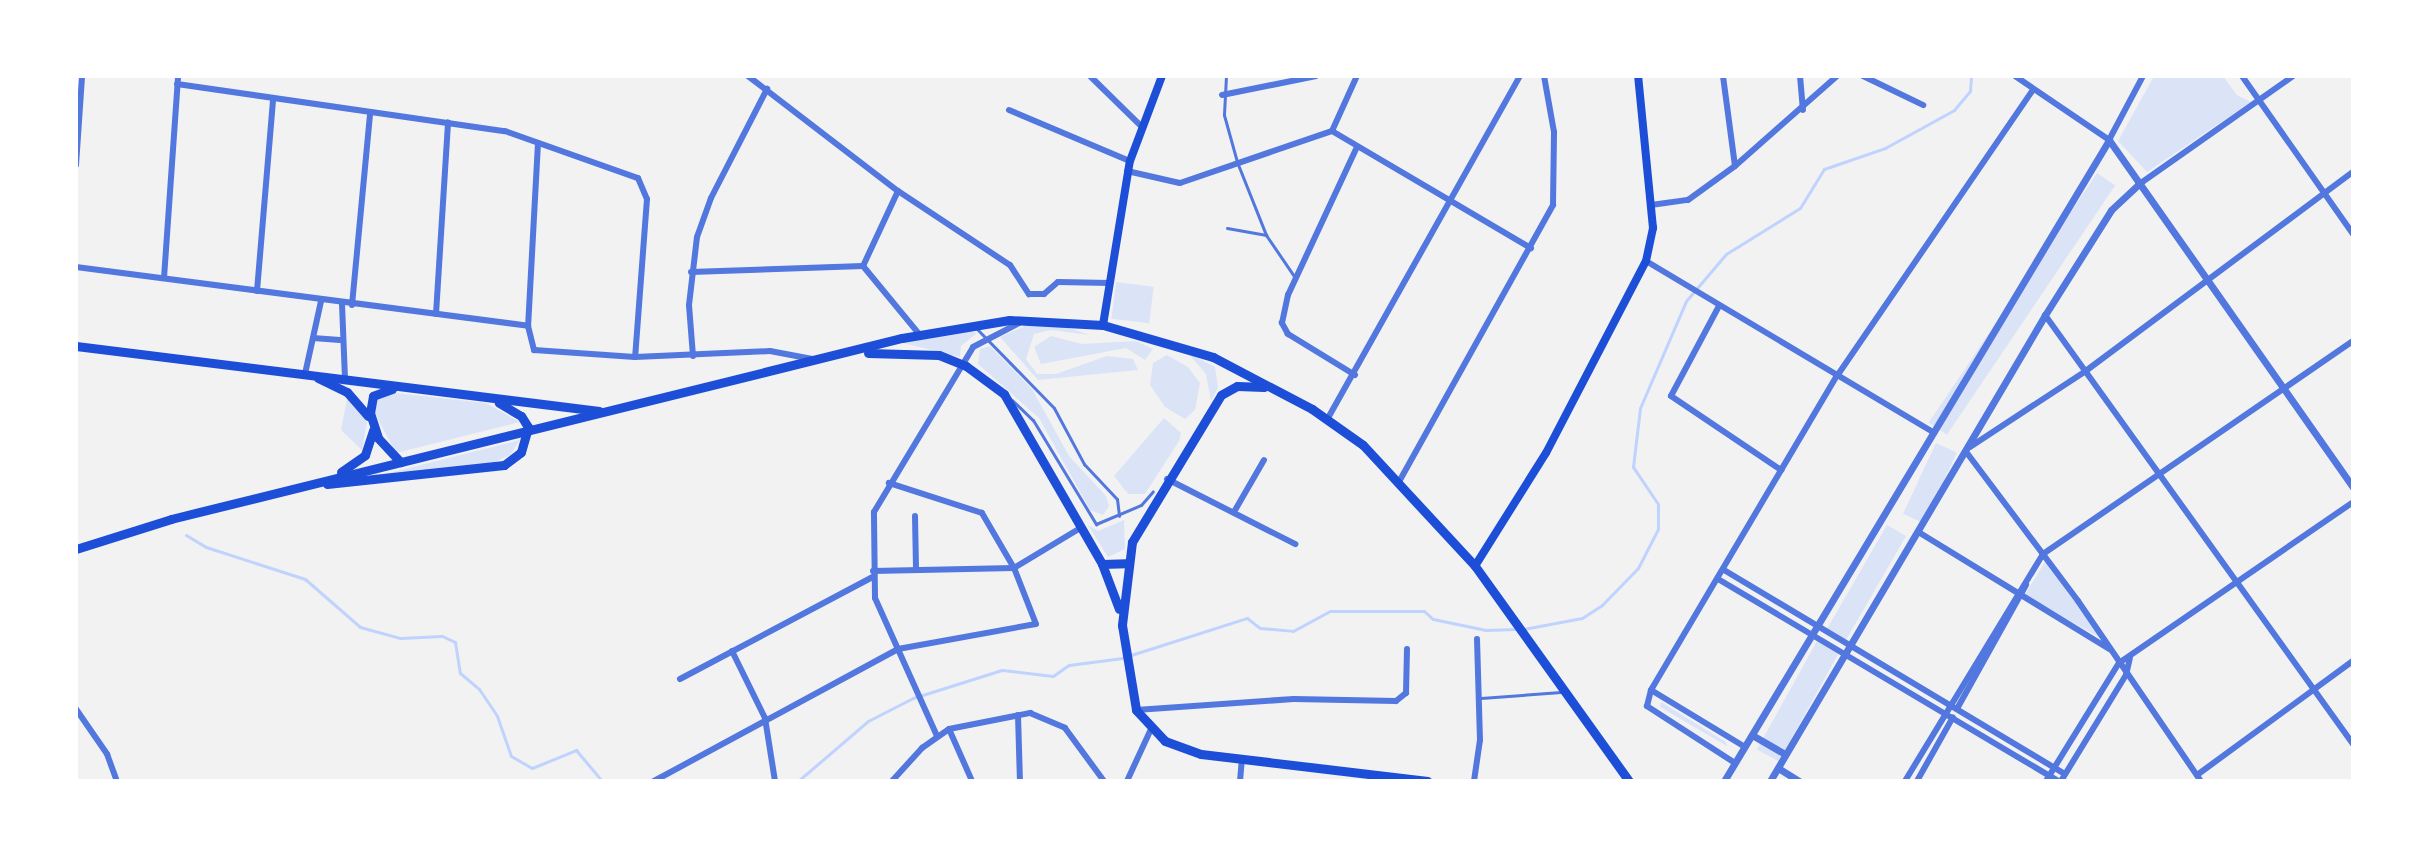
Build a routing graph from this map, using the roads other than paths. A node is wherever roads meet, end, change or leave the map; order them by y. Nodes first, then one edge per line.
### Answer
1 (82, 76) edge
2 (748, 76) edge
3 (1090, 76) edge
4 (1162, 76) edge
5 (1226, 76) edge
6 (1316, 76) edge
7 (1357, 76) edge
8 (1520, 76) edge
9 (1544, 76) edge
10 (1638, 76) edge
11 (1723, 76) edge
12 (1800, 76) edge
13 (1837, 76) edge
14 (1863, 76) edge
15 (2015, 76) edge
16 (2143, 76) edge
17 (2242, 76) edge
18 (2293, 76) edge
19 (178, 80) edge
20 (767, 89) junction
21 (2033, 90) junction
22 (1222, 95) junction
23 (273, 99) junction
24 (2259, 99) junction
25 (1923, 105) dead end
26 (1009, 110) dead end
27 (1803, 110) junction
28 (370, 113) junction
29 (448, 122) junction
30 (1142, 127) junction
31 (1332, 131) junction
32 (2109, 140) junction
33 (538, 143) junction
34 (1356, 149) junction
35 (1130, 161) junction
36 (1237, 162) junction
37 (76, 165) edge
38 (1735, 166) junction
39 (1127, 171) junction
40 (2353, 172) edge
41 (2138, 185) junction
42 (898, 191) junction
43 (2323, 192) junction
44 (1448, 198) junction
45 (1651, 205) junction
46 (1227, 228) dead end
47 (2353, 234) edge
48 (1266, 235) junction
49 (1531, 248) junction
50 (1646, 261) junction
51 (863, 266) junction
52 (76, 267) edge
53 (691, 272) junction
54 (164, 278) junction
55 (1296, 279) junction
56 (2207, 282) junction
57 (1110, 283) junction
58 (257, 291) junction
59 (321, 301) junction
60 (342, 304) junction
61 (352, 305) junction
62 (1719, 306) junction
63 (436, 314) junction
64 (2045, 315) junction
65 (1024, 320) junction
66 (968, 325) junction
67 (1103, 325) junction
68 (528, 326) junction
69 (919, 334) junction
70 (988, 337) junction
71 (313, 338) junction
72 (340, 340) junction
73 (2353, 341) edge
74 (76, 346) edge
75 (693, 356) junction
76 (847, 356) junction
77 (635, 357) junction
78 (820, 362) junction
79 (966, 366) junction
80 (2087, 370) junction
81 (309, 375) junction
82 (1355, 375) junction
83 (1837, 376) junction
84 (345, 379) junction
85 (403, 389) junction
86 (1279, 390) junction
87 (2284, 390) junction
88 (1004, 394) junction
89 (491, 399) junction
90 (606, 412) junction
91 (1328, 418) junction
92 (372, 426) junction
93 (528, 433) junction
94 (1934, 433) junction
95 (1968, 450) junction
96 (1264, 460) dead end
97 (400, 462) junction
98 (1781, 470) junction
99 (2164, 474) junction
100 (1166, 479) junction
101 (1400, 480) junction
102 (889, 483) junction
103 (312, 484) junction
104 (2353, 487) edge
105 (1153, 491) dead end
106 (2353, 502) edge
107 (1234, 512) junction
108 (915, 516) dead end
109 (1119, 516) junction
110 (1082, 527) junction
111 (1920, 533) junction
112 (1295, 544) dead end
113 (76, 549) edge
114 (2043, 554) junction
115 (1126, 563) junction
116 (1102, 564) junction
117 (1475, 566) junction
118 (1014, 568) junction
119 (916, 570) junction
120 (1724, 570) junction
121 (873, 574) junction
122 (1718, 579) junction
123 (2239, 580) junction
124 (2020, 594) junction
125 (1122, 625) junction
126 (1815, 631) junction
127 (1477, 639) dead end
128 (1853, 645) junction
129 (898, 649) junction
130 (1407, 649) dead end
131 (732, 651) junction
132 (2112, 651) junction
133 (1847, 655) junction
134 (2130, 658) junction
135 (2353, 661) edge
136 (2119, 663) junction
137 (2126, 675) junction
138 (680, 679) dead end
139 (2314, 688) junction
140 (1651, 690) junction
141 (1561, 692) junction
142 (1480, 698) junction
143 (1951, 703) junction
144 (1958, 707) junction
145 (76, 709) edge
146 (1136, 710) junction
147 (1018, 715) junction
148 (1949, 716) junction
149 (765, 718) junction
150 (949, 729) junction
151 (1151, 729) junction
152 (1752, 735) junction
153 (937, 736) junction
154 (2353, 744) edge
155 (1745, 747) junction
156 (1785, 754) junction
157 (1242, 760) junction
158 (1735, 763) junction
159 (2055, 767) junction
160 (1778, 768) junction
161 (2048, 778) edge
162 (2199, 778) edge
163 (2063, 779) edge
164 (117, 781) edge
165 (654, 781) edge
166 (775, 781) edge
167 (892, 781) edge
168 (972, 781) edge
169 (1020, 781) edge
170 (1104, 781) edge
171 (1127, 781) edge
172 (1240, 781) edge
173 (1427, 781) edge
174 (1474, 781) edge
175 (1629, 781) edge
176 (1724, 781) edge
177 (1770, 781) edge
178 (1799, 781) edge
179 (1905, 781) edge
180 (1917, 781) edge

1 - 37 street
2 - 20 street
3 - 30 street
4 - 30 main road
5 - 22 lane
6 - 22 street
7 - 31 street
8 - 44 street
9 - 49 street
10 - 45 main road
11 - 38 street
12 - 27 street
13 - 27 street
14 - 25 street
15 - 21 street
16 - 32 street
17 - 24 street
18 - 24 street
19 - 23 street
19 - 54 street
20 - 42 street
20 - 53 street
21 - 32 street
21 - 83 street
22 - 36 lane
23 - 28 street
23 - 58 street
24 - 41 street
24 - 43 street
26 - 35 street
27 - 38 street
28 - 29 street
28 - 61 street
29 - 33 street
29 - 63 street
30 - 35 main road
31 - 34 street
31 - 36 street
32 - 41 street
32 - 94 street
33 - 68 street
33 - 77 street
34 - 44 street
34 - 55 street
35 - 39 main road
36 - 39 street
36 - 48 lane
38 - 45 street
39 - 57 main road
40 - 43 street
41 - 56 street
41 - 64 street
42 - 51 street
42 - 57 street
43 - 47 street
43 - 56 street
44 - 49 street
44 - 82 street
45 - 50 main road
46 - 48 lane
48 - 55 lane
49 - 101 street
50 - 62 street
50 - 117 main road
51 - 53 street
51 - 69 street
52 - 54 street
53 - 75 street
54 - 58 street
55 - 82 street
56 - 80 street
56 - 87 street
57 - 67 main road
58 - 59 street
59 - 60 street
59 - 71 street
60 - 61 street
60 - 72 street
61 - 63 street
62 - 83 street
62 - 98 street
63 - 68 street
64 - 80 street
64 - 95 street
65 - 66 main road
65 - 67 main road
65 - 70 street
66 - 69 main road
66 - 70 lane
67 - 86 main road
68 - 77 street
69 - 76 main road
70 - 79 street
70 - 109 lane
71 - 72 street
71 - 81 street
72 - 84 street
73 - 87 street
74 - 81 main road
75 - 77 street
75 - 78 street
76 - 78 main road
76 - 79 main road
78 - 90 main road
79 - 88 main road
79 - 102 street
80 - 95 street
80 - 99 street
81 - 84 main road
81 - 92 main road
82 - 91 street
83 - 94 street
83 - 98 street
84 - 85 main road
85 - 89 main road
85 - 92 main road
86 - 91 main road
86 - 100 main road
87 - 99 street
87 - 104 street
88 - 109 lane
88 - 110 main road
89 - 90 main road
89 - 93 main road
90 - 93 main road
91 - 101 main road
92 - 97 main road
92 - 103 main road
93 - 97 main road
93 - 103 main road
94 - 126 street
95 - 111 street
95 - 114 street
96 - 107 street
97 - 103 main road
98 - 120 street
99 - 114 street
99 - 123 street
100 - 107 street
100 - 115 main road
101 - 117 main road
102 - 118 street
102 - 121 street
103 - 113 main road
105 - 109 lane
106 - 123 street
107 - 112 street
108 - 119 street
110 - 116 main road
110 - 118 street
111 - 124 street
111 - 128 street
114 - 124 street
114 - 132 street
115 - 116 main road
115 - 125 main road
116 - 125 main road
117 - 141 main road
118 - 119 street
118 - 129 street
119 - 121 street
120 - 122 street
120 - 126 street
121 - 129 street
121 - 131 street
122 - 126 street
122 - 140 street
123 - 134 street
123 - 139 street
124 - 132 street
124 - 143 street
124 - 144 street
125 - 146 main road
126 - 128 street
126 - 133 street
126 - 152 street
127 - 142 street
128 - 133 street
128 - 143 street
129 - 149 street
129 - 153 street
130 - 146 street
131 - 138 street
131 - 149 street
132 - 136 street
133 - 148 street
133 - 156 street
134 - 136 street
134 - 137 street
135 - 139 street
136 - 137 street
136 - 159 street
137 - 162 street
137 - 163 street
139 - 154 street
139 - 162 street
140 - 155 street
140 - 158 street
141 - 142 lane
141 - 175 main road
142 - 174 street
143 - 144 street
143 - 148 street
144 - 148 street
144 - 159 street
145 - 164 street
146 - 151 main road
147 - 150 street
147 - 169 street
147 - 170 street
148 - 161 street
148 - 179 street
148 - 180 street
149 - 165 street
149 - 166 street
150 - 153 street
150 - 168 street
151 - 157 main road
151 - 171 street
152 - 155 street
152 - 156 street
153 - 167 street
155 - 158 street
156 - 160 street
157 - 172 street
157 - 173 main road
158 - 176 street
159 - 161 street
159 - 163 street
160 - 177 street
160 - 178 street
161 - 163 street

